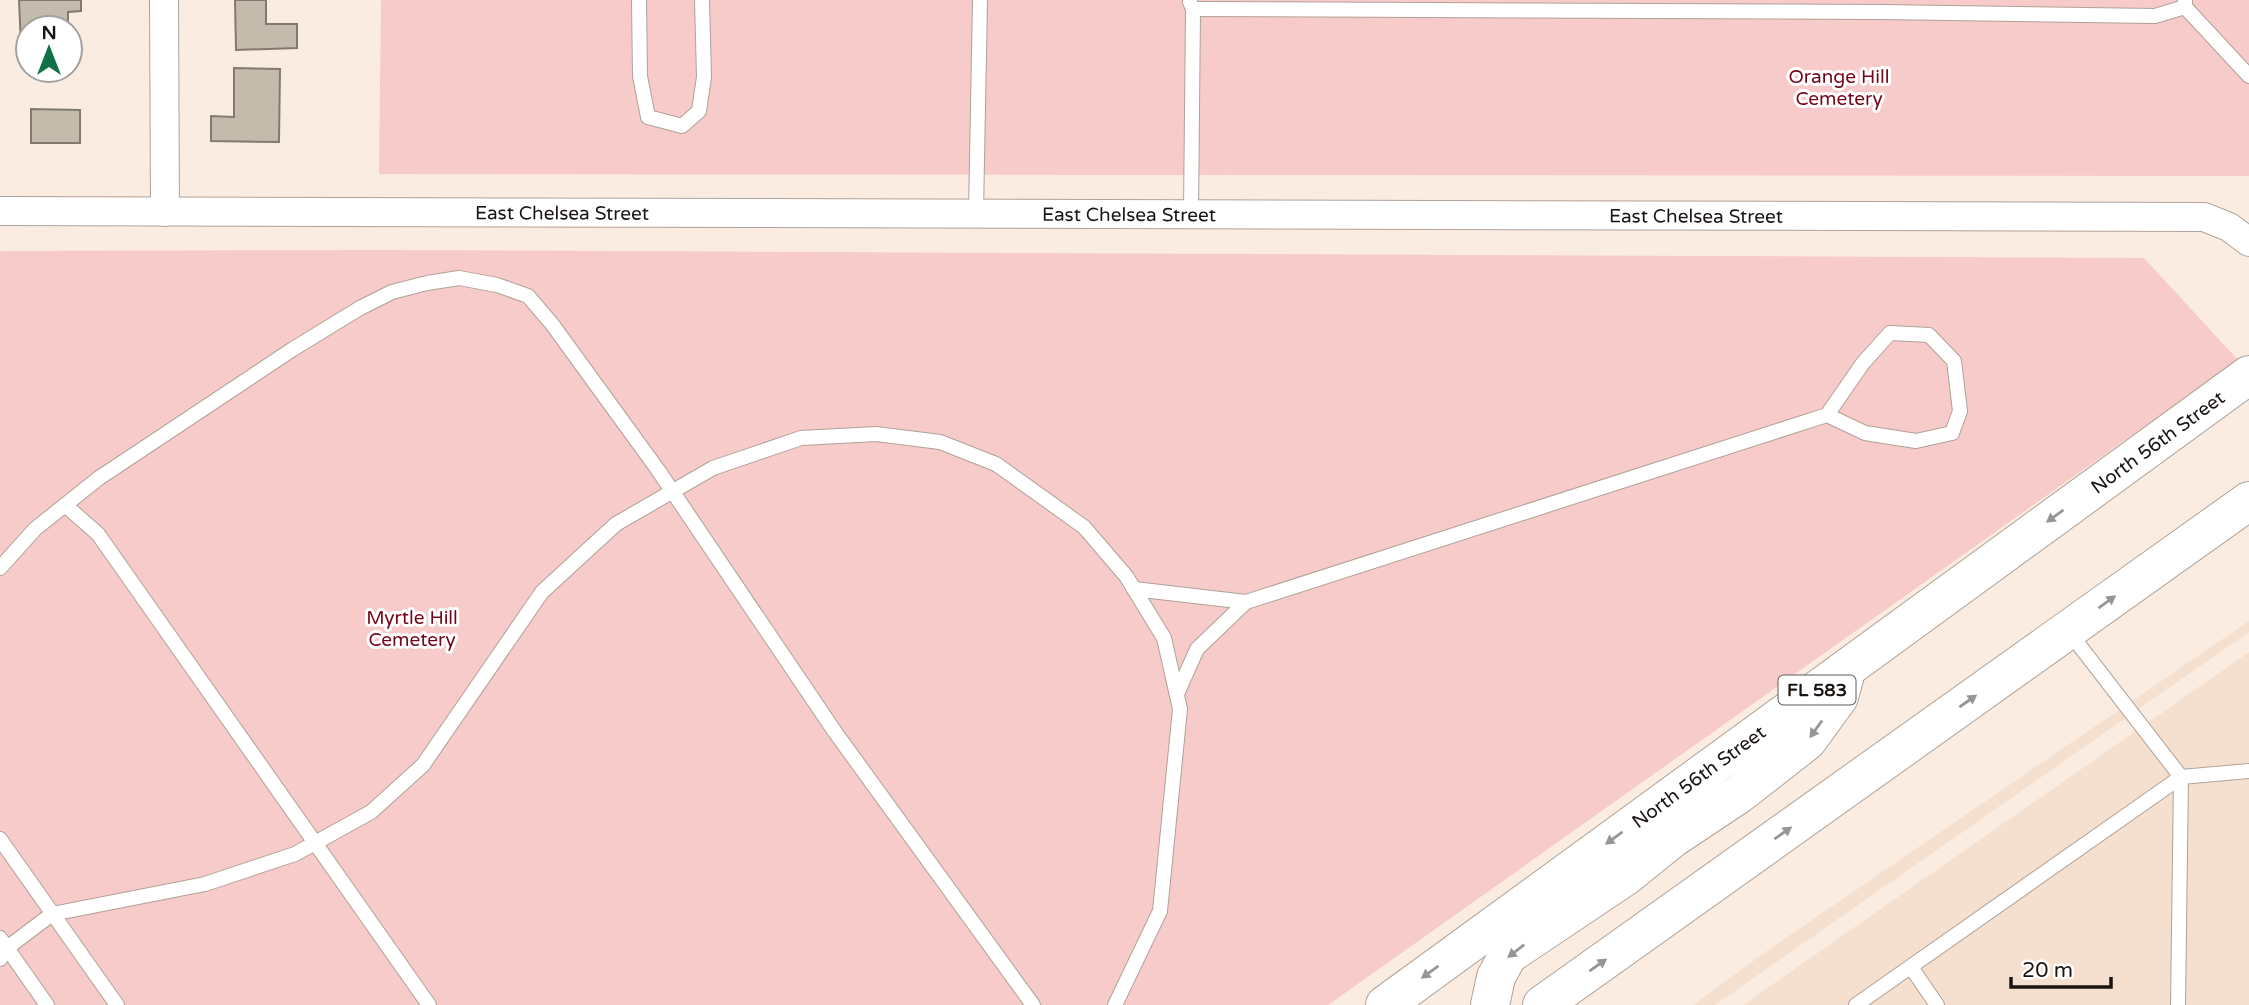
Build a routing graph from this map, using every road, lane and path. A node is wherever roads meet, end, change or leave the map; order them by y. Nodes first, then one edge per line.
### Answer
1 (164, 0) edge
2 (639, 0) edge
3 (702, 0) edge
4 (980, 0) edge
5 (2185, 3) edge
6 (1191, 4) edge
7 (1443, 5) edge
8 (1881, 6) edge
9 (2249, 76) edge
10 (0, 211) edge
11 (164, 212) junction
12 (976, 213) junction
13 (1191, 214) junction
14 (2249, 242) edge
15 (2249, 375) edge
16 (1827, 415) junction
17 (673, 491) junction
18 (2249, 501) edge
19 (65, 505) junction
20 (0, 568) edge
21 (1134, 589) junction
22 (1246, 602) junction
23 (2068, 630) junction
24 (1846, 669) junction
25 (1177, 694) junction
26 (2249, 771) edge
27 (2181, 776) junction
28 (0, 839) edge
29 (315, 843) junction
30 (52, 914) junction
31 (2, 948) edge
32 (1911, 967) junction
33 (47, 1005) edge
34 (117, 1005) edge
35 (429, 1005) edge
36 (1033, 1005) edge
37 (1115, 1005) edge
38 (1385, 1005) edge
39 (1490, 1005) edge
40 (1542, 1005) edge
41 (1856, 1005) edge
42 (1937, 1005) edge
43 (2178, 1005) edge

1 - 11 street
2 - 3 lane
4 - 12 lane
5 - 8 lane
5 - 9 lane
6 - 7 lane
6 - 13 lane
7 - 8 lane
10 - 11 street, East Chelsea Street
11 - 12 street, East Chelsea Street
12 - 13 street, East Chelsea Street
13 - 14 street, East Chelsea Street
15 -> 24 main road, North 56th Street / FL 583
16 - 16 lane
16 - 22 lane
17 - 19 lane
17 - 21 lane
17 - 29 lane
17 - 36 lane
23 -> 18 main road
19 - 20 lane
19 - 29 lane
21 - 22 lane
21 - 25 lane
22 - 25 lane
23 - 27 lane
40 -> 23 main road
24 -> 38 main road, North 56th Street / FL 583
24 -> 39 main road
25 - 37 lane
26 - 27 lane
27 - 32 lane
27 - 43 lane
28 - 30 lane
29 - 30 lane
29 - 35 lane
30 - 31 lane
30 - 34 lane
31 - 33 lane
32 - 41 lane
32 - 42 lane

